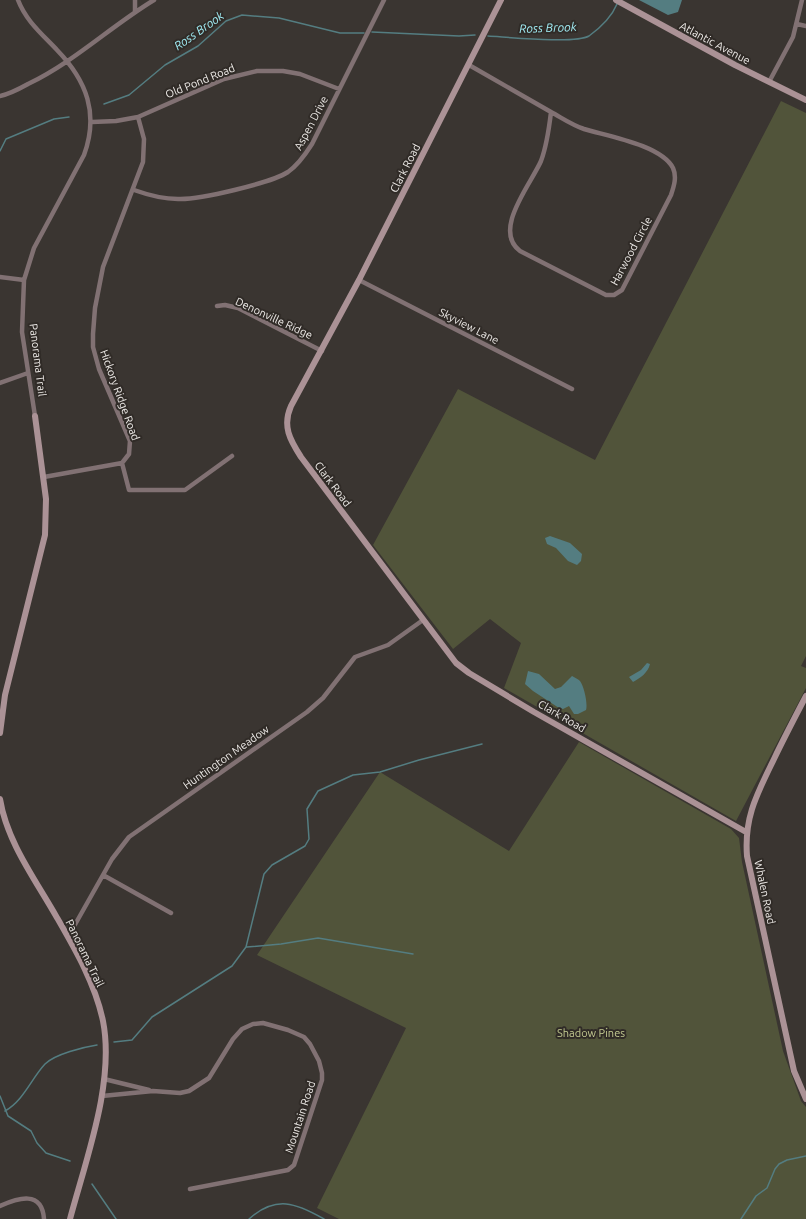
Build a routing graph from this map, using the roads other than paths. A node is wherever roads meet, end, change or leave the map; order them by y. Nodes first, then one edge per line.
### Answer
1 (18, 0) edge
2 (135, 0) edge
3 (154, 0) edge
4 (384, 0) edge
5 (501, 0) edge
6 (616, 0) edge
7 (802, 0) edge
8 (135, 11) junction
9 (797, 24) junction
10 (806, 26) edge
11 (67, 61) junction
12 (469, 65) junction
13 (769, 82) junction
14 (339, 89) junction
15 (0, 96) edge
16 (806, 100) edge
17 (551, 112) junction
18 (138, 118) junction
19 (92, 122) junction
20 (134, 190) junction
21 (0, 277) edge
22 (24, 280) junction
23 (359, 280) junction
24 (217, 306) dead end
25 (322, 351) junction
26 (28, 373) junction
27 (0, 383) edge
28 (572, 389) dead end
29 (35, 416) joint
30 (232, 456) dead end
31 (122, 463) junction
32 (44, 477) junction
33 (423, 620) junction
34 (806, 696) edge
35 (0, 733) edge
36 (0, 799) edge
37 (746, 832) junction
38 (103, 875) junction
39 (171, 913) dead end
40 (68, 937) junction
41 (104, 1079) junction
42 (153, 1091) junction
43 (102, 1096) junction
44 (806, 1099) edge
45 (190, 1189) dead end
46 (0, 1206) edge
47 (44, 1219) edge
48 (70, 1219) edge

1 - 11 street, Panorama Trail
2 - 8 street
3 - 8 street
4 - 14 street, Aspen Drive
5 - 12 street, Clark Road
6 - 13 street, Atlantic Avenue
7 - 9 street
8 - 11 street
9 - 10 street
9 - 13 street
11 - 15 street
11 - 19 street, Panorama Trail
12 - 17 street, Harwood Circle
12 - 23 street, Clark Road
13 - 16 street, Atlantic Avenue
14 - 18 street, Old Pond Road
14 - 20 street, Aspen Drive
17 - 17 street, Harwood Circle
18 - 19 street, Old Pond Road
18 - 20 street, Hickory Ridge Road
19 - 22 street, Panorama Trail
20 - 31 street, Hickory Ridge Road
21 - 22 street
22 - 26 street, Panorama Trail
23 - 25 street, Clark Road
23 - 28 street, Skyview Lane
24 - 25 street, Denonville Ridge
25 - 33 street, Clark Road
26 - 27 street
26 - 29 street, Panorama Trail
29 - 32 street, Panorama Trail
30 - 31 street
31 - 32 street
32 - 35 street, Panorama Trail
33 - 37 street, Clark Road
33 - 38 street, Huntington Meadow
34 - 37 street, Whalen Road
36 - 40 street, Panorama Trail
37 - 44 street, Whalen Road
38 - 39 street
38 - 40 street, Huntington Meadow
40 - 41 street, Panorama Trail
41 - 42 street, Mountain Road
41 - 43 street, Panorama Trail
42 - 43 street, Mountain Road
42 - 45 street, Mountain Road
43 - 48 street, Panorama Trail
46 - 47 street

